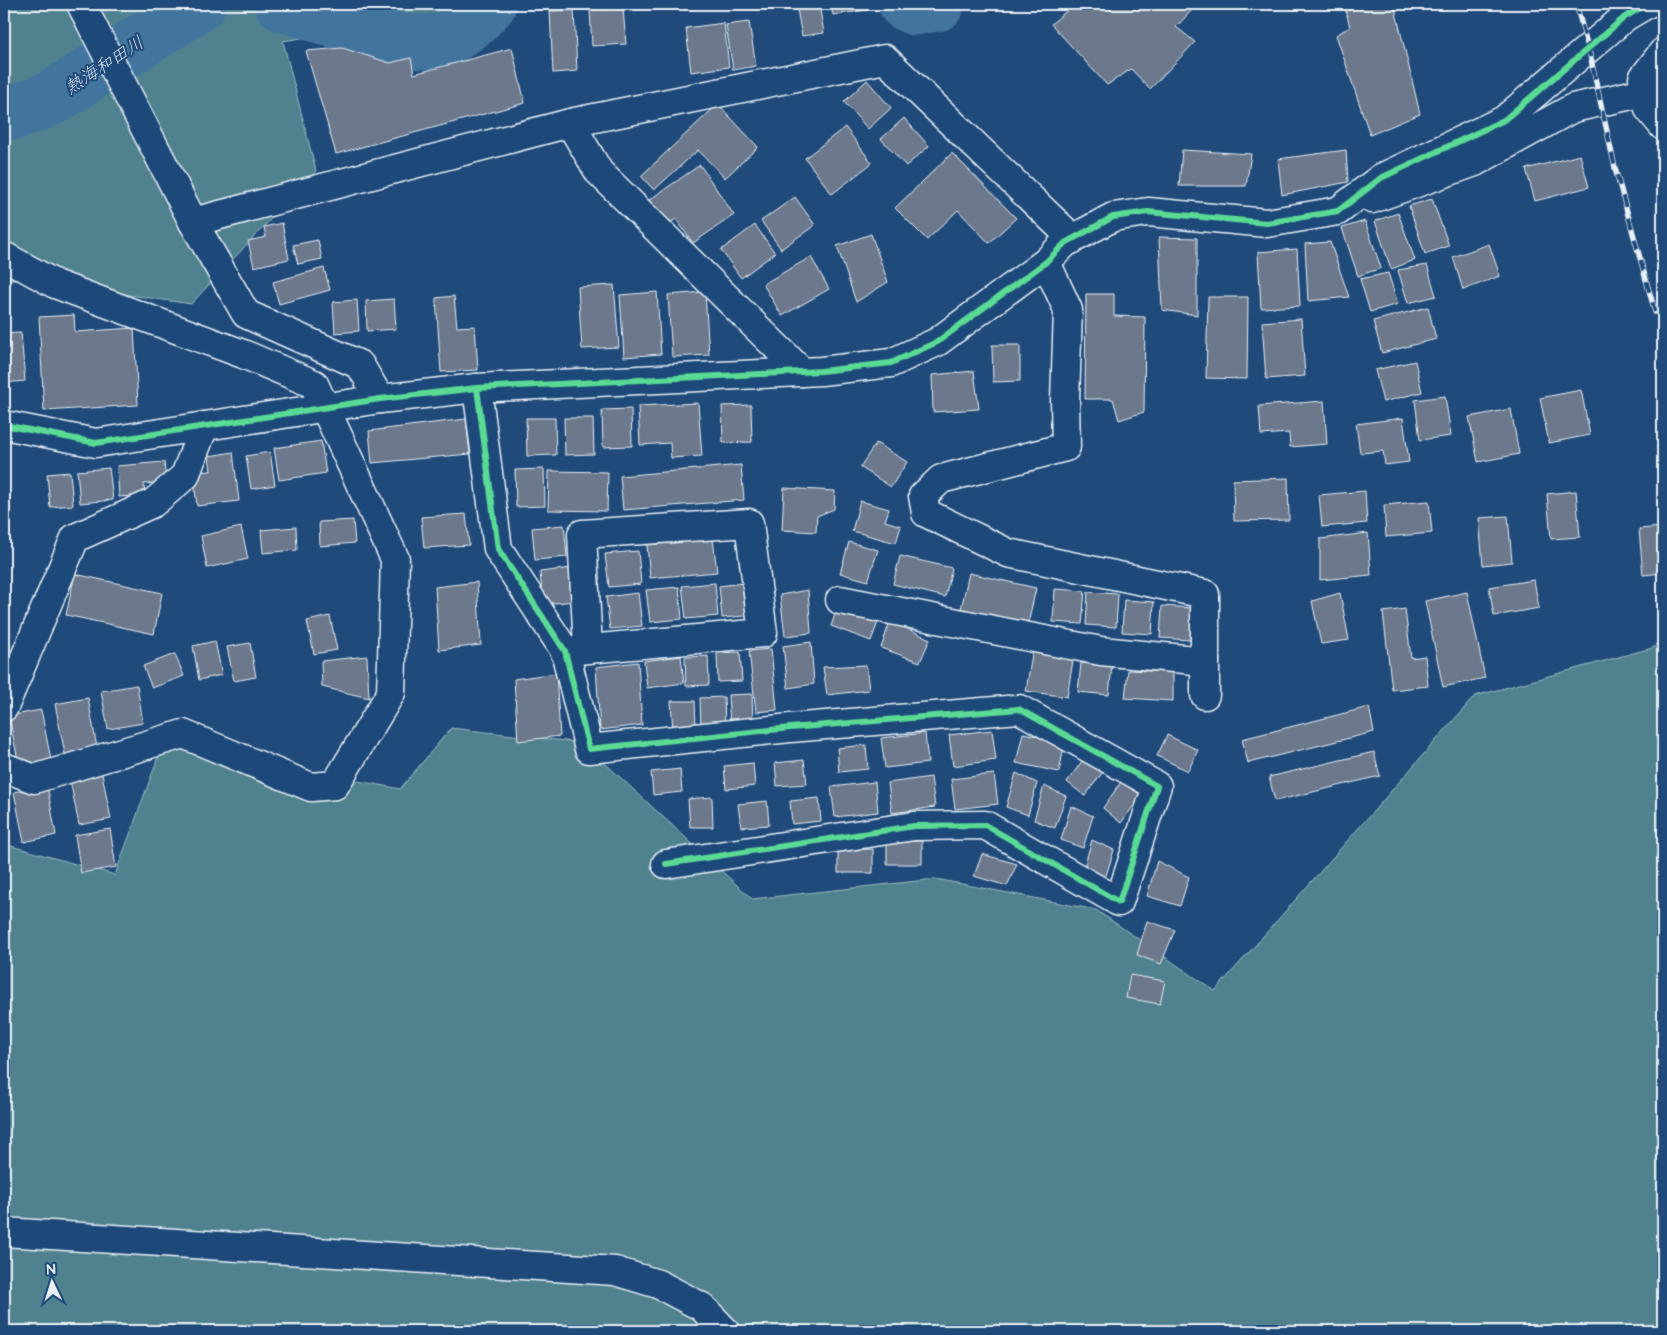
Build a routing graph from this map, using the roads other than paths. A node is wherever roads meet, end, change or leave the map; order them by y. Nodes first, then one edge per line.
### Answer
1 (81, 4) edge
2 (1647, 4) edge
3 (1663, 52) edge
4 (1645, 92) junction
5 (570, 123) junction
6 (1663, 126) edge
7 (1338, 211) junction
8 (193, 222) junction
9 (1073, 239) junction
10 (4, 256) edge
11 (1046, 262) junction
12 (802, 372) junction
13 (477, 388) junction
14 (380, 399) junction
15 (324, 408) junction
16 (4, 425) edge
17 (204, 426) junction
18 (840, 600) dead end
19 (577, 650) junction
20 (1205, 661) junction
21 (1205, 695) dead end
22 (4, 707) edge
23 (4, 768) edge
24 (666, 864) dead end
25 (4, 1232) edge
26 (725, 1331) edge

1 - 8 street
2 - 7 street
3 - 4 street
4 - 6 street
4 - 7 street
5 - 8 street
5 - 9 street
5 - 12 street
7 - 9 street
8 - 14 street
9 - 11 street
10 - 15 street
11 - 12 street
11 - 20 street
12 - 13 street
13 - 14 street
13 - 19 street
14 - 15 street
15 - 17 street
15 - 23 street
16 - 17 street
17 - 22 street
18 - 20 street
19 - 19 street
19 - 24 street
20 - 21 street
25 - 26 street

